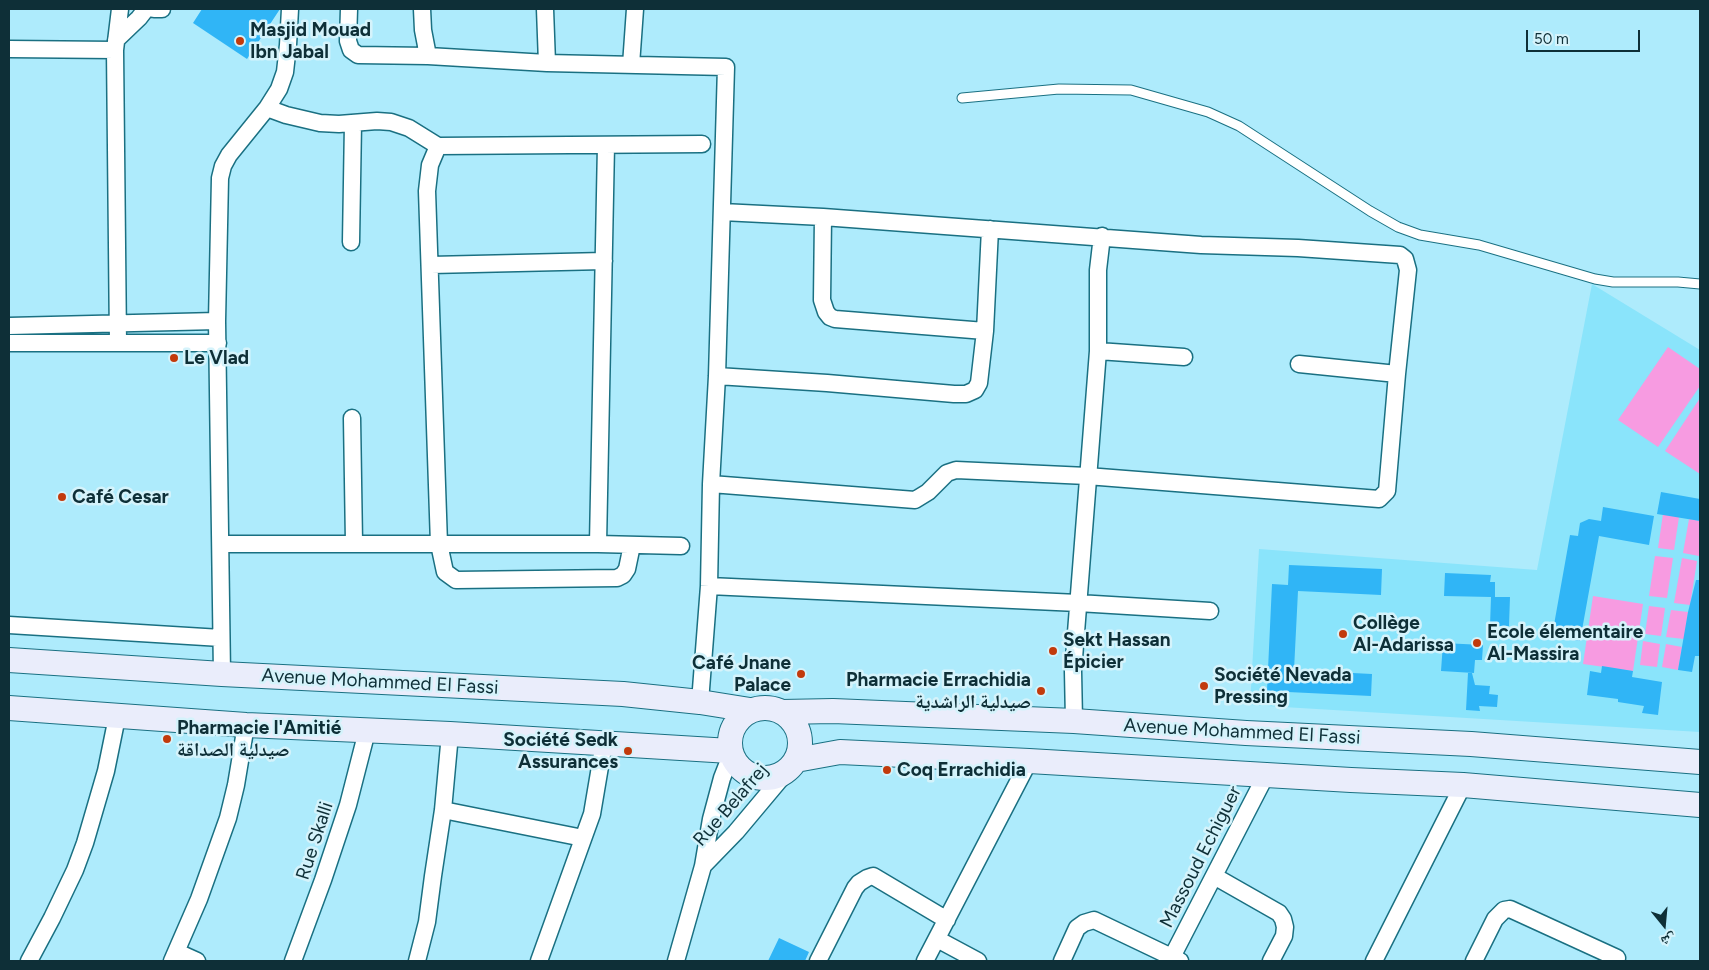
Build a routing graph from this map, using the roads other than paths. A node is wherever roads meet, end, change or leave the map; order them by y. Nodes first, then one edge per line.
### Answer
1 (120, 9) edge
2 (146, 9) edge
3 (154, 9) edge
4 (162, 9) edge
5 (290, 9) edge
6 (349, 9) edge
7 (422, 9) edge
8 (545, 9) edge
9 (635, 9) edge
10 (115, 45) junction
11 (9, 49) edge
12 (435, 57) junction
13 (547, 63) junction
14 (631, 65) junction
15 (962, 98) dead end
16 (267, 108) junction
17 (353, 123) junction
18 (702, 144) dead end
19 (606, 145) junction
20 (438, 146) junction
21 (722, 212) junction
22 (823, 217) junction
23 (990, 229) junction
24 (1102, 236) junction
25 (351, 242) dead end
26 (604, 261) junction
27 (431, 265) junction
28 (1700, 284) edge
29 (217, 321) junction
30 (117, 324) junction
31 (9, 326) edge
32 (985, 330) junction
33 (9, 343) edge
34 (118, 343) junction
35 (218, 343) junction
36 (1098, 351) junction
37 (1184, 357) dead end
38 (1299, 364) dead end
39 (1397, 374) junction
40 (717, 376) junction
41 (352, 418) dead end
42 (1087, 476) junction
43 (711, 484) junction
44 (354, 543) junction
45 (221, 544) junction
46 (439, 544) junction
47 (598, 544) junction
48 (632, 545) junction
49 (681, 546) dead end
50 (709, 586) junction
51 (1078, 603) junction
52 (1210, 611) dead end
53 (9, 625) edge
54 (221, 638) junction
55 (9, 660) edge
56 (222, 674) junction
57 (700, 702) junction
58 (9, 708) edge
59 (750, 710) junction
60 (782, 712) junction
61 (117, 717) junction
62 (1074, 721) junction
63 (246, 725) junction
64 (367, 731) junction
65 (450, 734) junction
66 (604, 743) junction
67 (730, 753) junction
68 (1029, 760) junction
69 (1700, 762) edge
70 (792, 765) junction
71 (1266, 775) junction
72 (1463, 785) junction
73 (1700, 805) edge
74 (443, 810) junction
75 (583, 838) junction
76 (703, 866) junction
77 (1214, 876) junction
78 (947, 920) junction
79 (937, 939) junction
80 (175, 957) edge
81 (1617, 958) dead end
82 (1176, 959) edge
83 (29, 961) edge
84 (198, 961) edge
85 (293, 961) edge
86 (417, 961) edge
87 (539, 961) edge
88 (676, 961) edge
89 (818, 961) edge
90 (925, 961) edge
91 (978, 961) edge
92 (1062, 961) edge
93 (1271, 961) edge
94 (1374, 961) edge
95 (1474, 961) edge

1 - 10 street
2 - 10 street
3 - 4 street
5 - 16 street
6 - 12 street
7 - 12 street
8 - 13 street
9 - 14 street
10 - 11 street
10 - 30 street
12 - 13 street
13 - 14 street
14 - 21 street
15 - 28 lane
16 - 17 street
16 - 29 street
17 - 20 street
17 - 25 street
18 - 19 street
19 - 20 street
19 - 26 street
20 - 27 street
21 - 22 street
21 - 40 street
22 - 23 street
22 - 32 street
23 - 24 street
23 - 32 street
24 - 36 street
24 - 39 street
26 - 27 street
26 - 47 street
27 - 46 street
29 - 30 street
29 - 35 street
30 - 31 street
30 - 34 street
32 - 40 street
33 - 34 street
34 - 35 street
35 - 45 street
36 - 37 street
36 - 42 street
38 - 39 street
39 - 42 street
40 - 43 street
41 - 44 street
42 - 43 street
42 - 51 street
43 - 50 street
44 - 45 street
44 - 46 street
45 - 54 street
46 - 47 street
46 - 48 street
47 - 48 street
48 - 49 street
50 - 51 street
50 - 57 street
51 - 52 street
51 - 62 street
53 - 54 street
54 - 56 street
55 - 56 main road, Avenue Mohammed El Fassi
56 - 57 main road, Avenue Mohammed El Fassi
57 - 59 main road, Avenue Mohammed El Fassi
58 - 61 main road
59 - 60 main road, Avenue Mohammed El Fassi
59 - 67 main road
60 - 62 main road, Avenue Mohammed El Fassi
60 - 70 main road
61 - 63 main road
61 - 83 street
62 - 69 main road, Avenue Mohammed El Fassi
63 - 64 main road
63 - 80 street
64 - 65 main road
64 - 85 street, Rue Skalli
65 - 66 main road
65 - 74 street
66 - 67 main road
66 - 75 street
67 - 70 main road
67 - 76 street, Rue Belafrej
68 - 70 main road
68 - 71 main road
68 - 78 street
70 - 76 street, Rue Belafrej
71 - 72 main road
71 - 77 street, Massoud Echiguer
72 - 73 main road
72 - 94 street
74 - 75 street
74 - 86 street
75 - 87 street
76 - 88 street, Rue Belafrej
77 - 82 street, Massoud Echiguer
77 - 93 street
78 - 79 street
78 - 89 street
79 - 90 street
79 - 91 street
80 - 84 street
81 - 95 street
82 - 92 street

